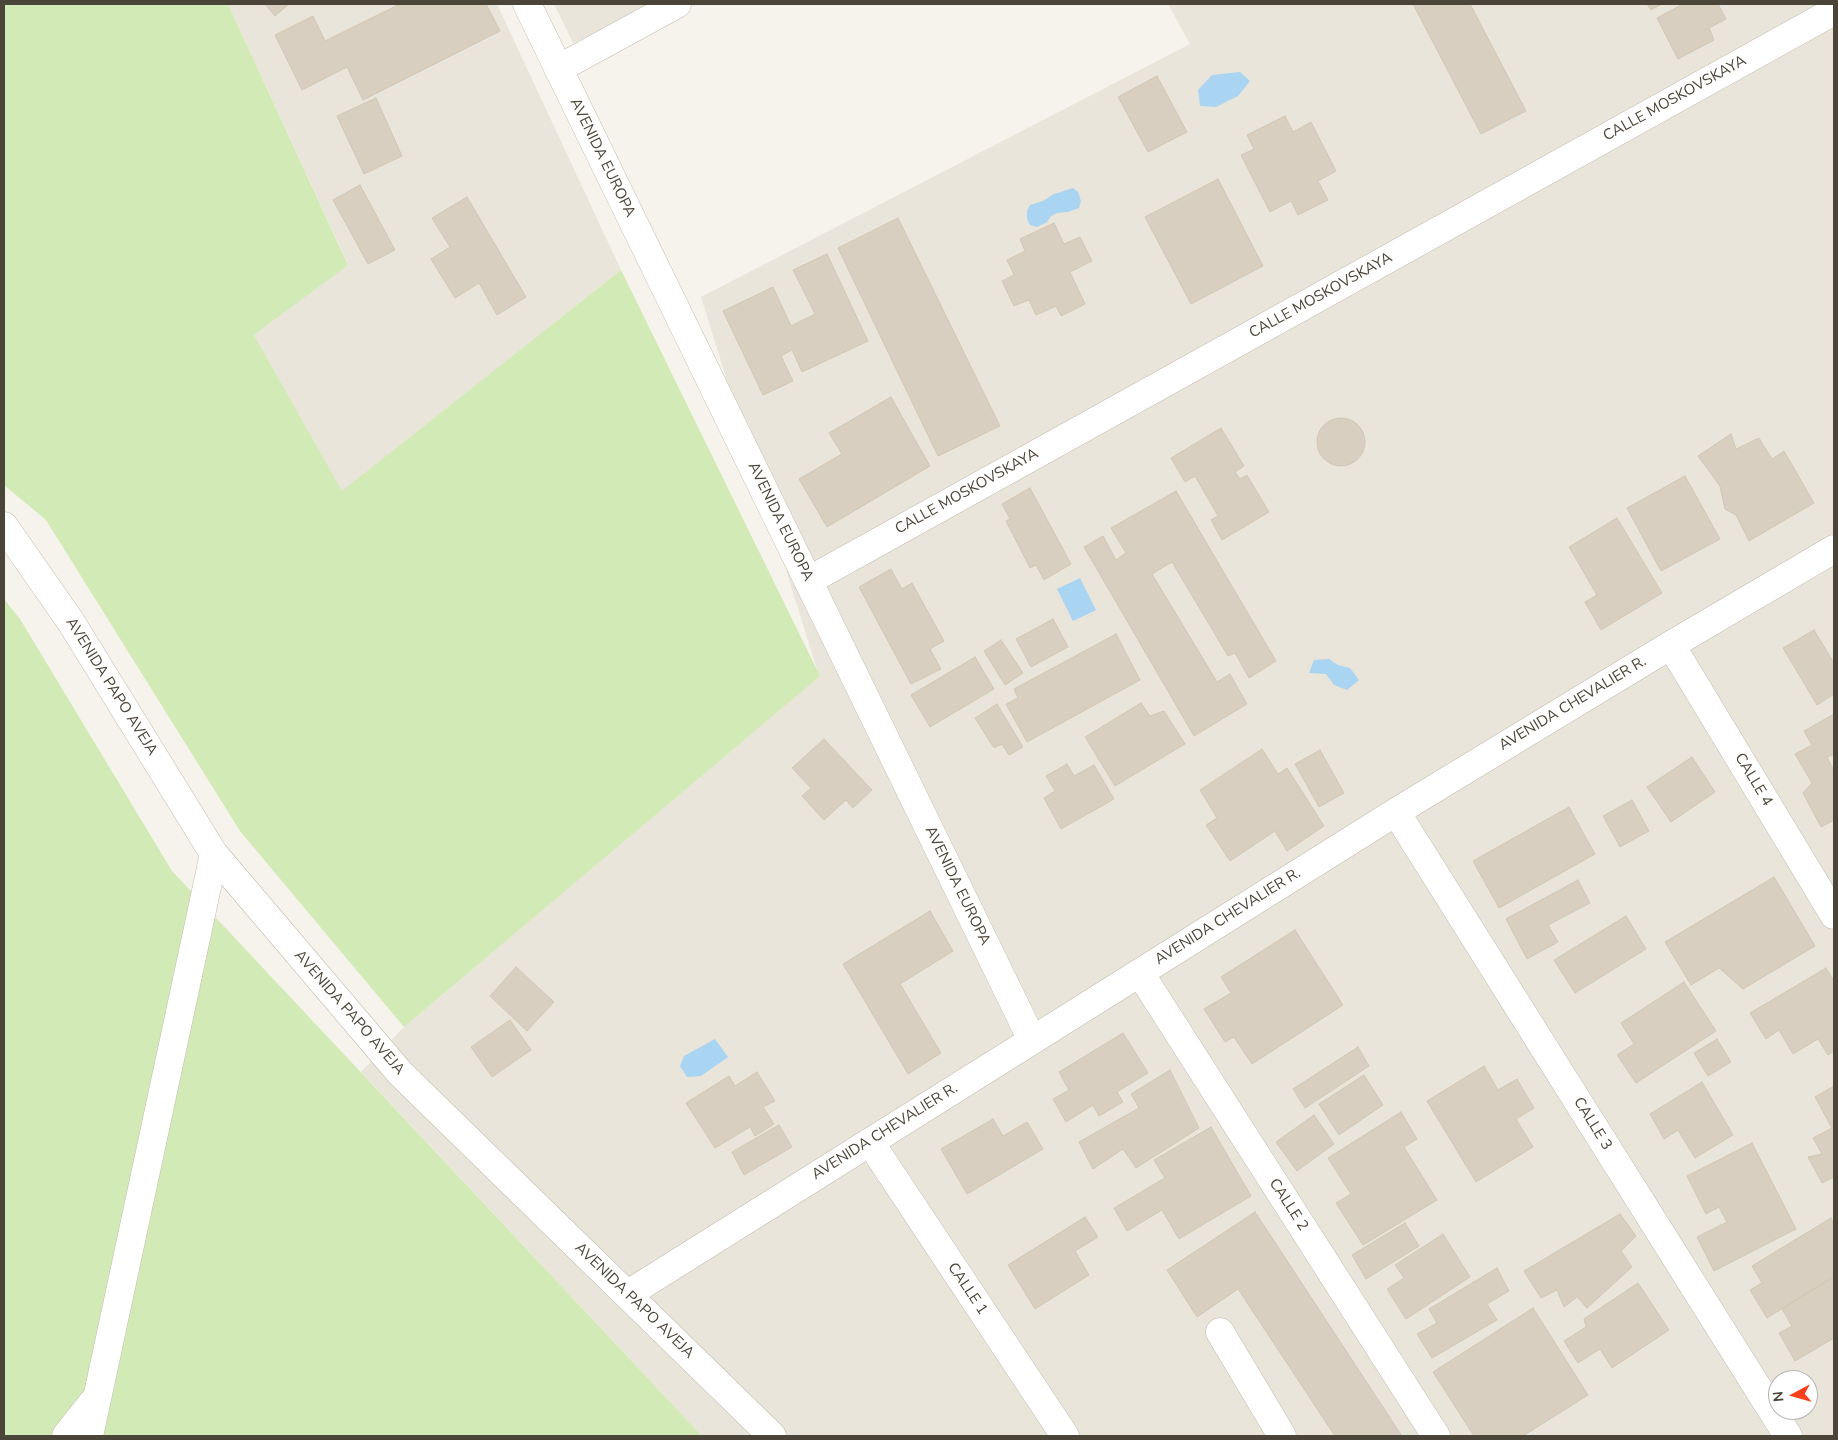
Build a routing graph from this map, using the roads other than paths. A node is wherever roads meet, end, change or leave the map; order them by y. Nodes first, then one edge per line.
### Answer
1 (527, 4) edge
2 (678, 4) edge
3 (1834, 11) edge
4 (558, 69) junction
5 (4, 526) edge
6 (1834, 549) edge
7 (808, 581) junction
8 (1671, 645) junction
9 (1396, 812) junction
10 (214, 854) junction
11 (1834, 915) edge
12 (1140, 973) junction
13 (1032, 1040) junction
14 (870, 1142) junction
15 (628, 1294) junction
16 (1220, 1332) dead end
17 (97, 1396) junction
18 (66, 1436) edge
19 (89, 1436) edge
20 (772, 1436) edge
21 (1065, 1436) edge
22 (1282, 1436) edge
23 (1436, 1436) edge
24 (1788, 1436) edge

1 - 4 street, AVENIDA EUROPA
2 - 4 street
3 - 7 street, CALLE MOSKOVSKAYA
4 - 7 street, AVENIDA EUROPA
5 - 10 street, AVENIDA PAPO AVEJA
6 - 8 street, AVENIDA CHEVALIER R.
7 - 13 street, AVENIDA EUROPA
8 - 9 street, AVENIDA CHEVALIER R.
8 - 11 street, CALLE 4
9 - 12 street, AVENIDA CHEVALIER R.
9 - 24 street, CALLE 3
10 - 15 street, AVENIDA PAPO AVEJA
10 - 17 street
12 - 13 street, AVENIDA CHEVALIER R.
12 - 23 street, CALLE 2
13 - 14 street, AVENIDA CHEVALIER R.
14 - 15 street, AVENIDA CHEVALIER R.
14 - 21 street, CALLE 1
15 - 20 street, AVENIDA PAPO AVEJA
16 - 22 street
17 - 18 street
17 - 19 street

